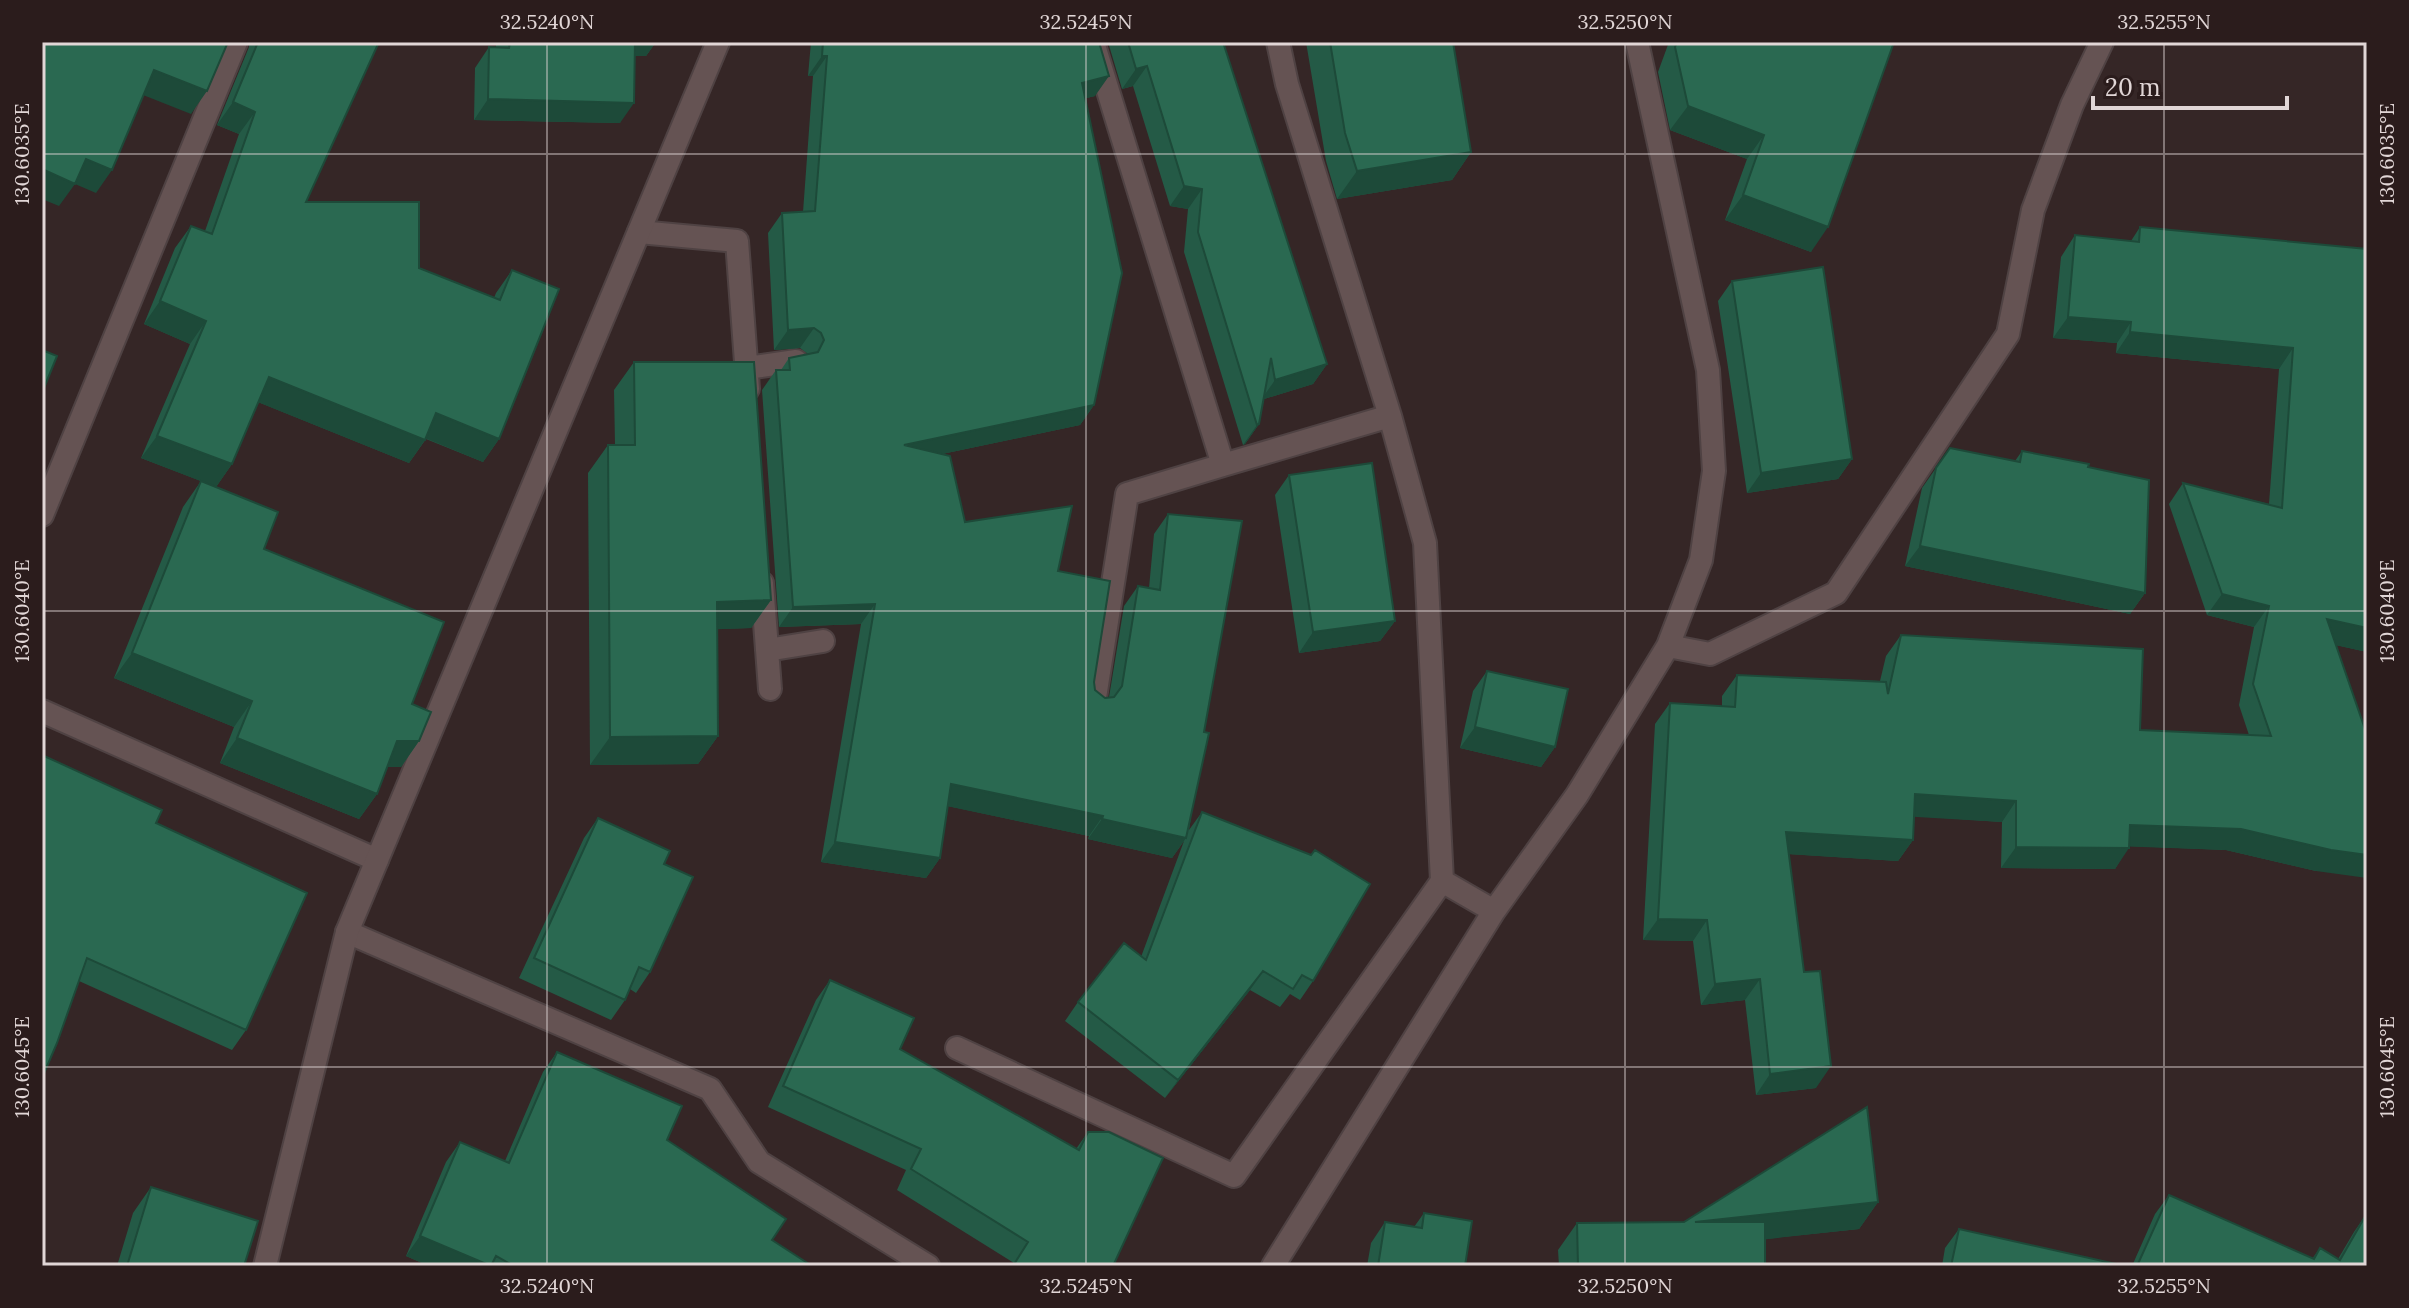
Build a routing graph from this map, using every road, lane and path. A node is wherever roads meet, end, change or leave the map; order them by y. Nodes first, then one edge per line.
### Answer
1 (236, 42) edge
2 (718, 42) edge
3 (1093, 42) edge
4 (1278, 42) edge
5 (1637, 42) edge
6 (2102, 42) edge
7 (639, 232) junction
8 (796, 361) edge
9 (747, 368) junction
10 (750, 415) edge
11 (1390, 416) junction
12 (1223, 465) junction
13 (42, 515) edge
14 (760, 556) edge
15 (823, 641) dead end
16 (1668, 646) junction
17 (767, 650) junction
18 (770, 689) dead end
19 (1094, 704) edge
20 (42, 711) edge
21 (377, 860) junction
22 (1442, 881) junction
23 (1494, 911) junction
24 (347, 932) junction
25 (957, 1048) dead end
26 (265, 1266) edge
27 (928, 1266) edge
28 (1273, 1266) edge

1 - 13 street
2 - 7 street
3 - 12 street
4 - 11 street
5 - 16 street
6 - 16 street
7 - 9 street
7 - 21 street
8 - 9 street
9 - 10 street
11 - 12 street
11 - 22 street
12 - 19 street
14 - 17 street
15 - 17 street
16 - 23 street
17 - 18 street
20 - 21 street
21 - 24 street
22 - 23 street
22 - 25 street
23 - 28 street
24 - 26 street
24 - 27 street

